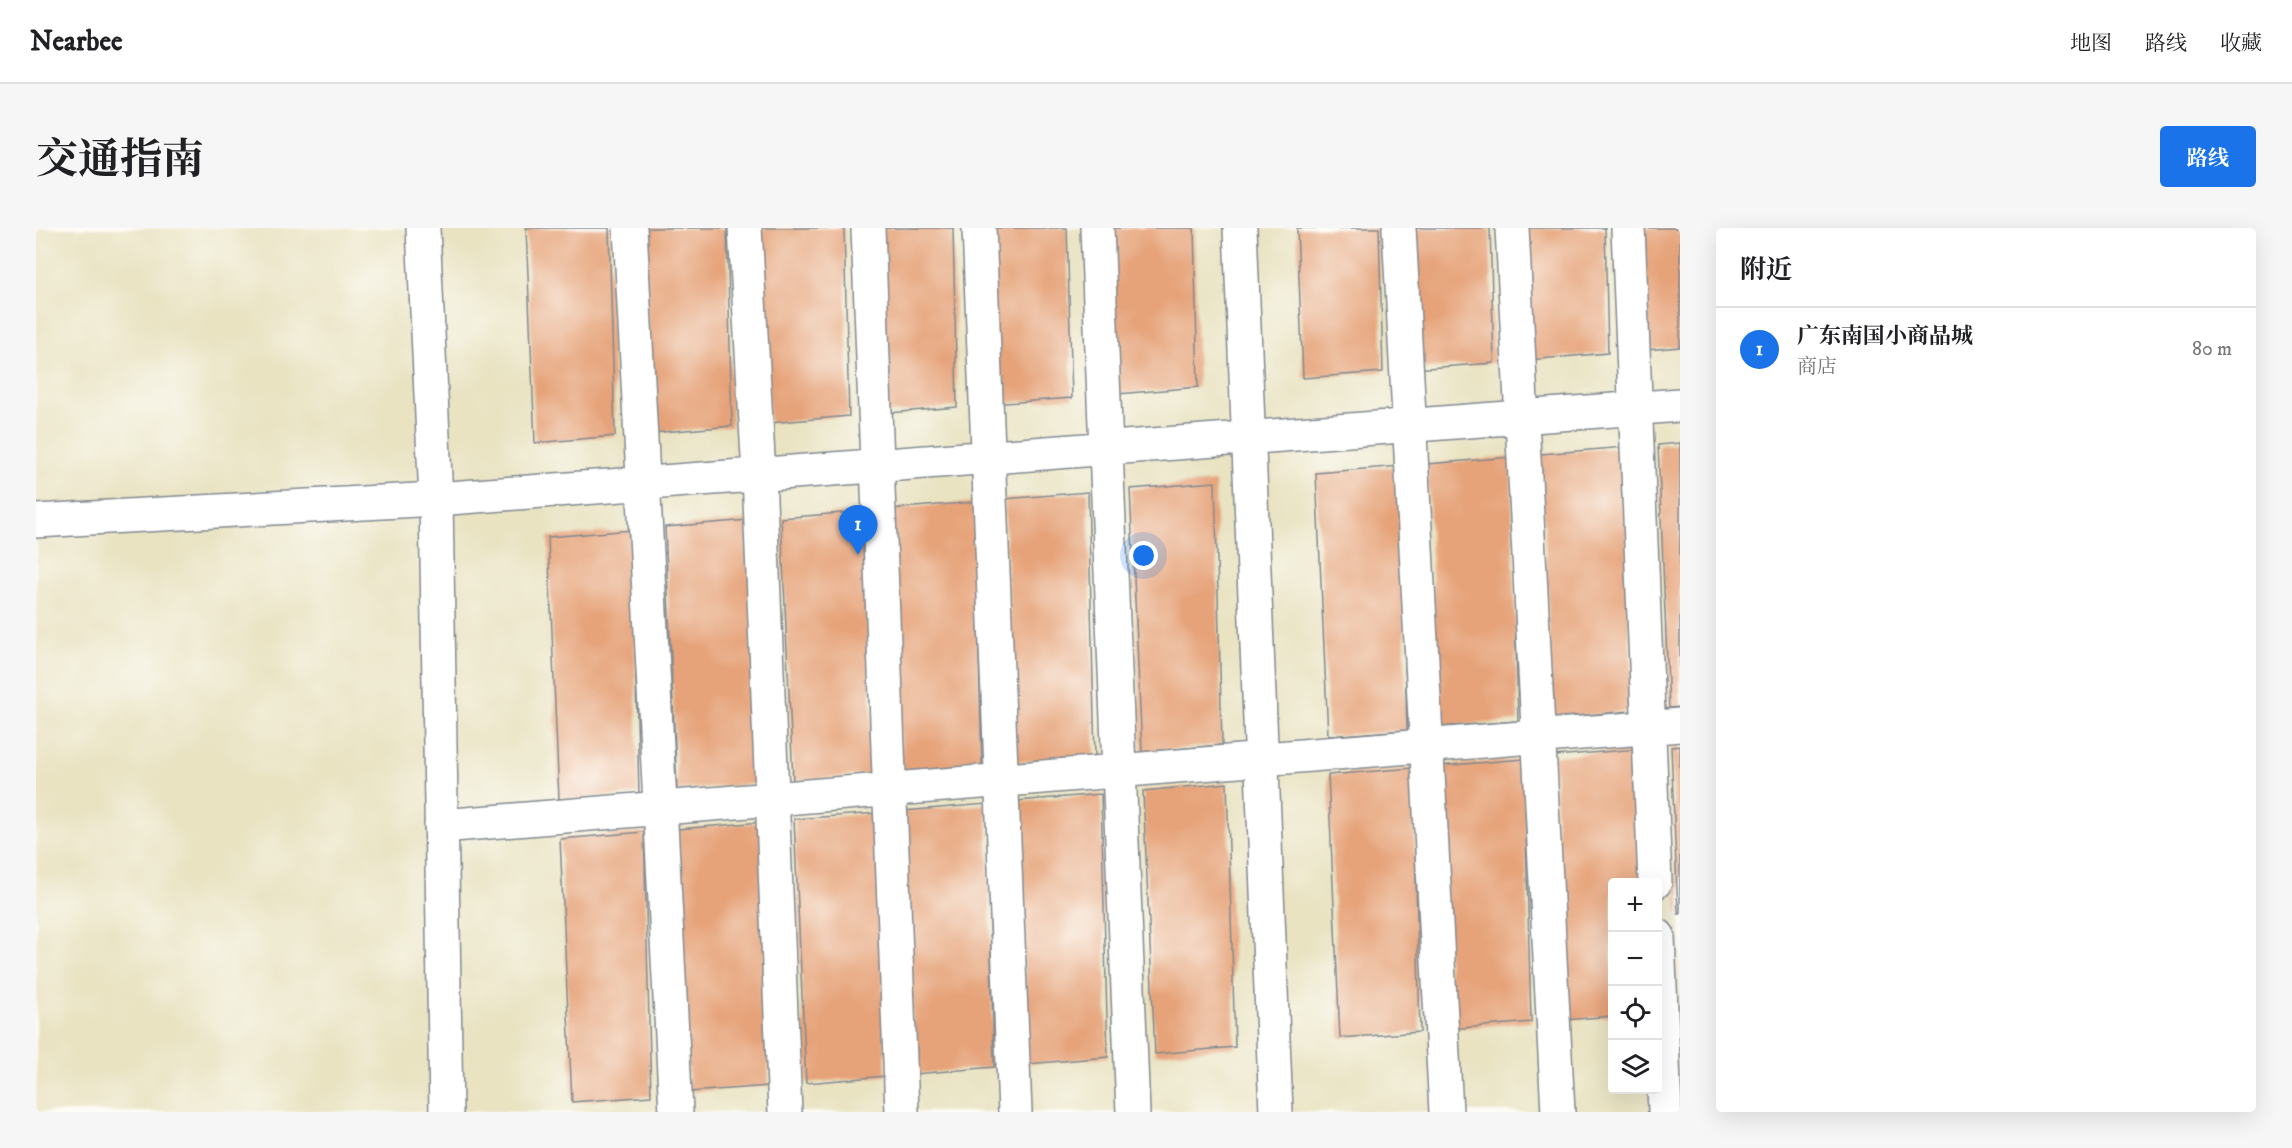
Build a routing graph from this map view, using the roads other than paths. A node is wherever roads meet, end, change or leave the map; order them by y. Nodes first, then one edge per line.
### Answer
1 (423, 228) edge
2 (630, 228) edge
3 (745, 228) edge
4 (867, 228) edge
5 (980, 228) edge
6 (1097, 228) edge
7 (1240, 228) edge
8 (1399, 228) edge
9 (1512, 228) edge
10 (1628, 228) edge
11 (1680, 405) edge
12 (1636, 409) junction
13 (1522, 417) junction
14 (1410, 426) junction
15 (1249, 438) junction
16 (1106, 449) junction
17 (989, 458) junction
18 (877, 466) junction
19 (759, 475) junction
20 (644, 484) junction
21 (436, 499) junction
22 (36, 521) edge
23 (1664, 726) edge
24 (1539, 736) junction
25 (1426, 745) junction
26 (1262, 759) junction
27 (1119, 771) junction
28 (1002, 780) junction
29 (889, 790) junction
30 (770, 799) junction
31 (660, 808) junction
32 (441, 826) junction
33 (1655, 878) edge
34 (1660, 986) edge
35 (446, 1112) edge
36 (676, 1112) edge
37 (785, 1112) edge
38 (902, 1112) edge
39 (1015, 1112) edge
40 (1133, 1112) edge
41 (1276, 1112) edge
42 (1446, 1112) edge
43 (1558, 1112) edge
44 (1665, 1112) edge

1 - 21 street
2 - 20 street
3 - 19 street
4 - 18 street
5 - 17 street
6 - 16 street
7 - 15 street
8 - 14 street
9 - 13 street
10 - 12 street
11 - 12 street
12 - 13 street
12 - 23 street
13 - 14 street
13 - 24 street
14 - 15 street
14 - 25 street
15 - 16 street
15 - 26 street
16 - 17 street
16 - 27 street
17 - 18 street
17 - 28 street
18 - 19 street
18 - 29 street
19 - 20 street
19 - 30 street
20 - 21 street
20 - 31 street
21 - 22 street
21 - 32 street
23 - 24 street
23 - 33 street
24 - 25 street
24 - 43 street
25 - 26 street
25 - 42 street
26 - 27 street
26 - 41 street
27 - 28 street
27 - 40 street
28 - 29 street
28 - 39 street
29 - 30 street
29 - 38 street
30 - 31 street
30 - 37 street
31 - 32 street
31 - 36 street
32 - 35 street
34 - 44 street

